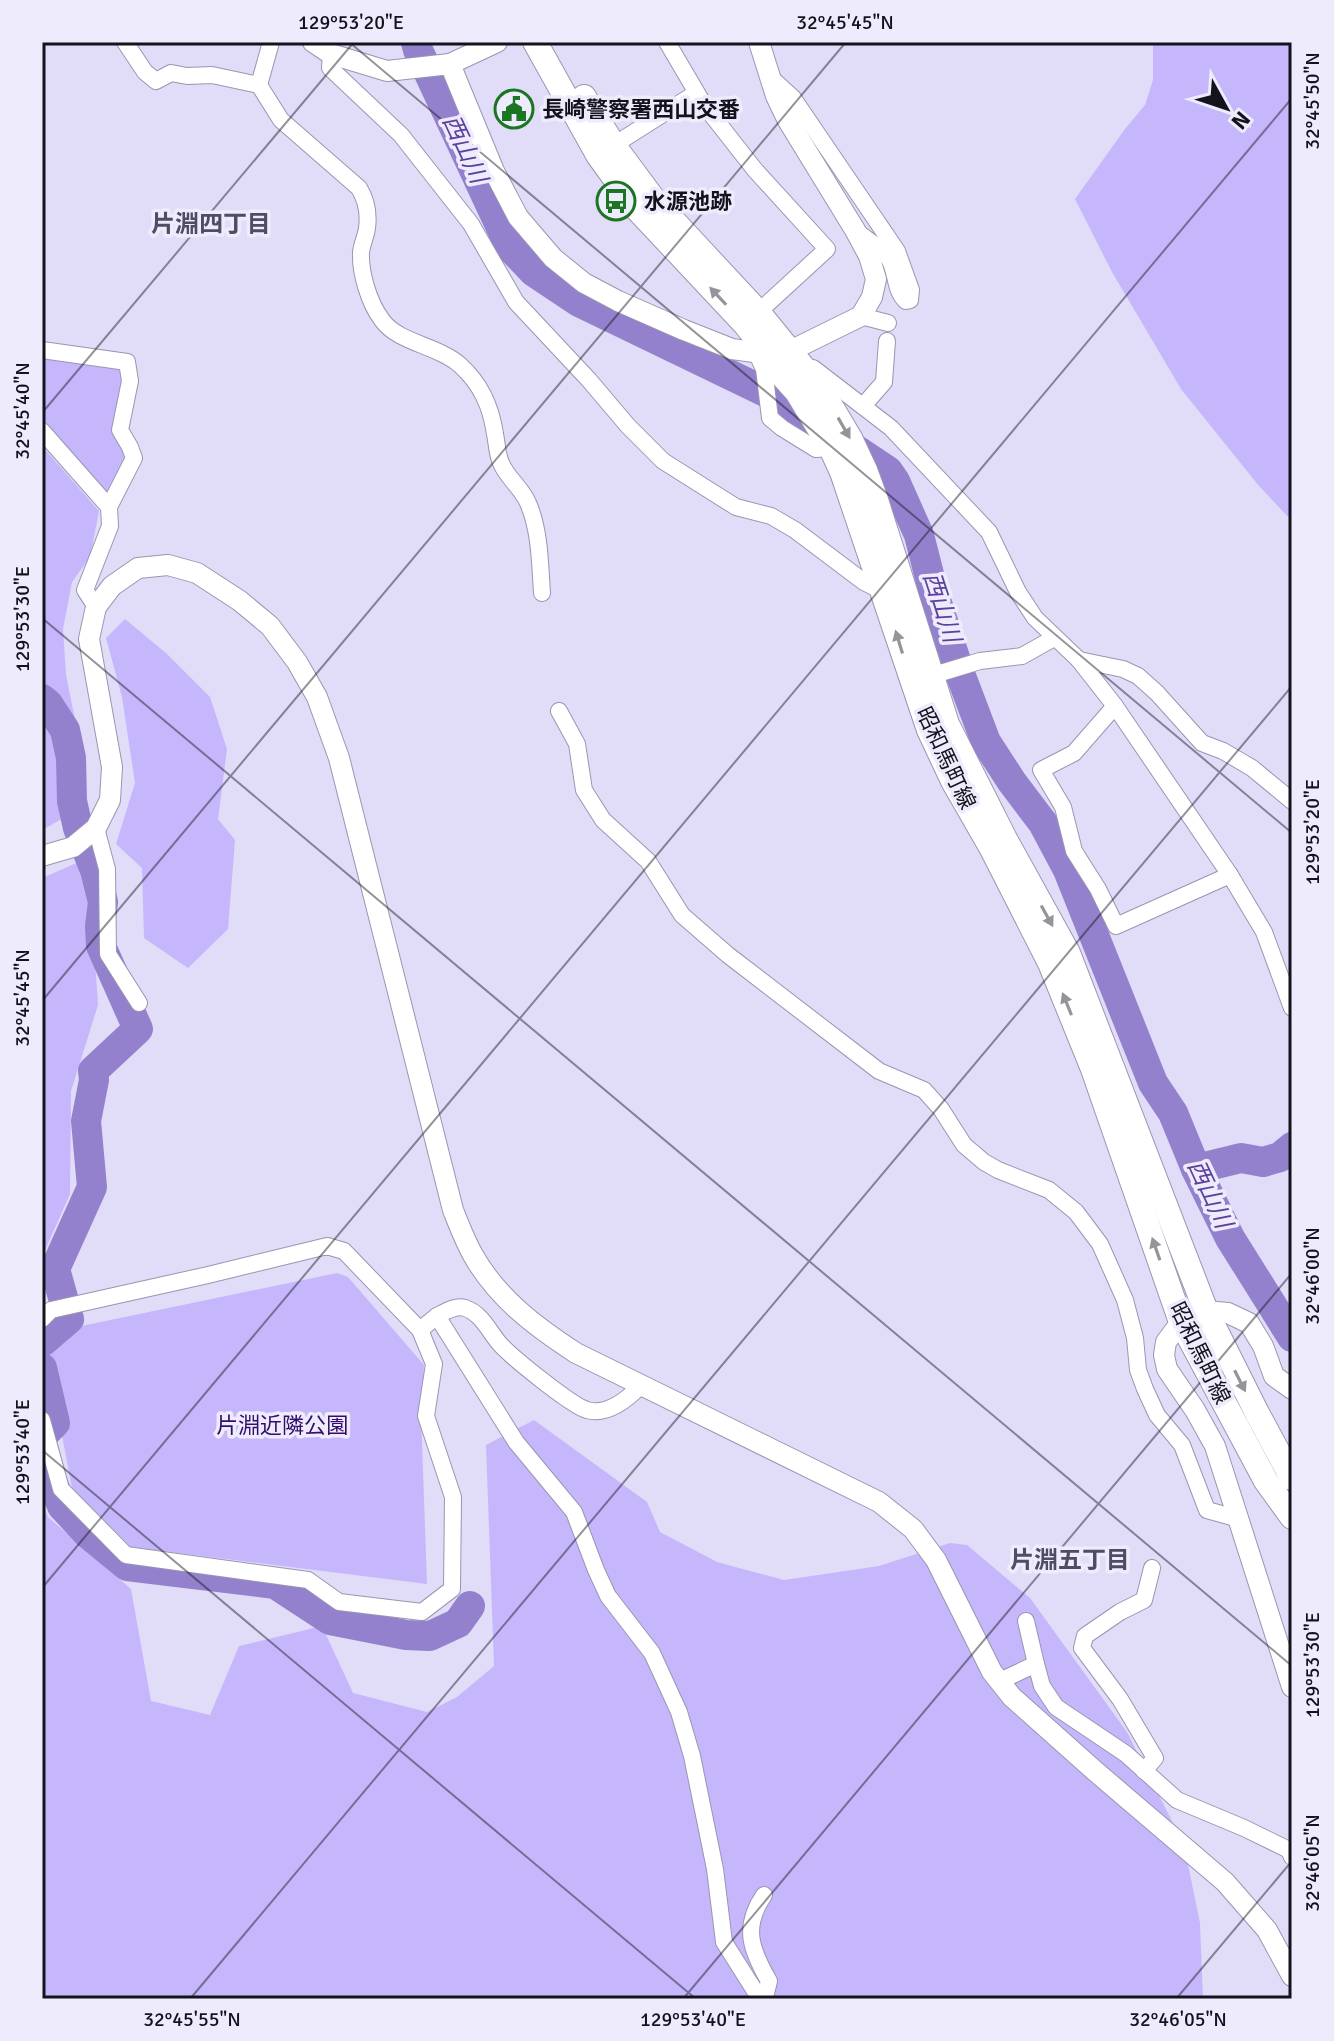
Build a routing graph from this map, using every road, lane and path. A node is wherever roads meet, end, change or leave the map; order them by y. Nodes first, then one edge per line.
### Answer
1 (125, 42) edge
2 (271, 42) edge
3 (313, 42) edge
4 (497, 42) edge
5 (535, 42) edge
6 (554, 42) edge
7 (667, 42) edge
8 (759, 42) edge
9 (331, 54) junction
10 (450, 64) junction
11 (770, 77) junction
12 (259, 85) junction
13 (696, 93) junction
14 (606, 151) junction
15 (855, 230) junction
16 (861, 316) junction
17 (751, 318) junction
18 (888, 323) dead end
19 (887, 341) dead end
20 (42, 350) edge
21 (771, 359) junction
22 (863, 406) junction
23 (42, 431) edge
24 (831, 448) junction
25 (854, 471) junction
26 (109, 507) junction
27 (892, 586) junction
28 (542, 593) dead end
29 (96, 607) junction
30 (1054, 638) junction
31 (1079, 660) junction
32 (929, 677) junction
33 (1115, 706) junction
34 (559, 711) dead end
35 (1292, 801) edge
36 (96, 828) junction
37 (42, 856) edge
38 (1230, 875) junction
39 (139, 1003) dead end
40 (1292, 1008) edge
41 (1206, 1311) junction
42 (437, 1316) junction
43 (42, 1319) edge
44 (1181, 1322) junction
45 (420, 1330) junction
46 (641, 1385) junction
47 (1292, 1389) edge
48 (42, 1420) edge
49 (1292, 1478) edge
50 (1292, 1517) edge
51 (1239, 1519) junction
52 (1152, 1568) dead end
53 (1026, 1621) dead end
54 (1036, 1664) junction
55 (1000, 1681) junction
56 (1292, 1687) edge
57 (1144, 1771) junction
58 (1292, 1857) edge
59 (764, 1895) dead end
60 (1292, 1976) edge
61 (761, 1999) edge

1 - 12 street
2 - 12 street
3 - 9 street
4 - 10 street
5 - 14 main road, 昭和馬町線
6 - 14 main road, 昭和馬町線
7 - 13 street
8 - 11 street
9 - 10 street
9 - 27 street
10 - 21 street
11 - 15 street
11 - 15 street
12 - 28 street
13 - 14 street
13 - 17 street
14 - 17 main road, 昭和馬町線
15 - 16 street
16 - 18 street
16 - 21 street
17 - 21 main road, 昭和馬町線
17 - 21 street
19 - 22 street
20 - 26 street
21 - 22 street
21 - 24 main road, 昭和馬町線
21 - 24 street
21 -> 25 main road, 昭和馬町線
22 - 30 street
23 - 26 street
24 - 25 main road, 昭和馬町線
25 - 27 main road, 昭和馬町線
26 - 29 street
27 - 32 main road, 昭和馬町線
29 - 36 street
29 - 46 street
30 - 31 street
30 - 32 street
31 - 33 street
31 - 35 street
32 -> 41 main road, 昭和馬町線
44 -> 32 main road, 昭和馬町線
33 - 38 street
33 - 38 street
34 - 51 street
36 - 37 street
36 - 39 street
38 - 40 street
41 - 44 street
41 - 47 street
41 -> 49 main road, 昭和馬町線
42 - 45 street
42 - 46 street
42 - 61 street
43 - 45 street
44 - 50 main road, 昭和馬町線
44 - 51 street
45 - 48 street
46 - 55 street
51 - 56 street
52 - 57 street
53 - 54 street
54 - 55 street
54 - 57 street
55 - 60 street
57 - 58 street
59 - 61 street

